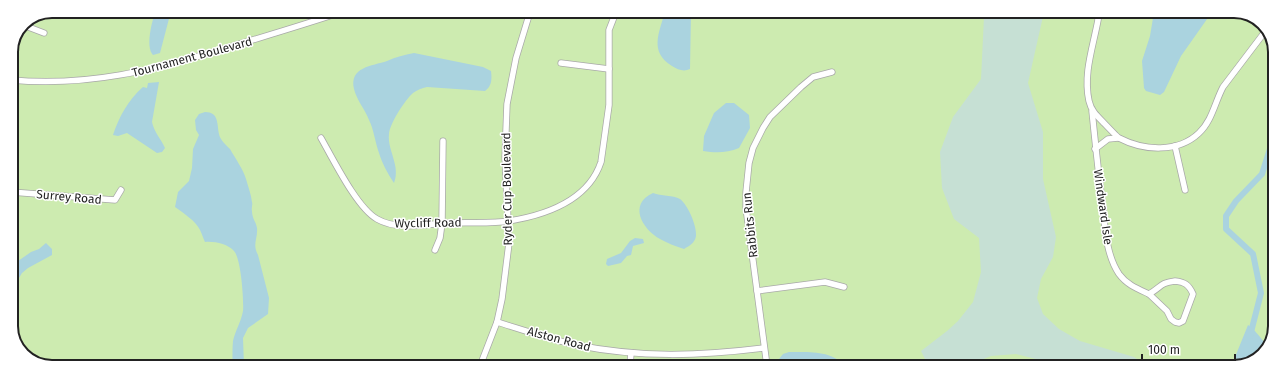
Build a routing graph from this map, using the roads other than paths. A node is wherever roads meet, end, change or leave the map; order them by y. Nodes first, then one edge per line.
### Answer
1 (323, 18) edge
2 (527, 18) edge
3 (614, 18) edge
4 (1098, 18) edge
5 (30, 27) edge
6 (44, 33) dead end
7 (1263, 35) edge
8 (561, 63) dead end
9 (609, 69) junction
10 (832, 72) dead end
11 (18, 80) edge
12 (1092, 111) junction
13 (321, 138) dead end
14 (1118, 138) junction
15 (443, 141) dead end
16 (1176, 146) junction
17 (1095, 149) junction
18 (121, 190) dead end
19 (1185, 190) dead end
20 (18, 193) edge
21 (508, 221) junction
22 (442, 223) junction
23 (435, 250) dead end
24 (844, 287) dead end
25 (757, 292) junction
26 (1149, 294) junction
27 (497, 322) junction
28 (764, 348) junction
29 (631, 353) junction
30 (482, 360) edge
31 (630, 360) edge
32 (766, 360) edge

1 - 11 street, Tournament Boulevard
2 - 21 street, Ryder Cup Boulevard
3 - 9 street, Wycliff Road
4 - 12 street, Windward Isle
5 - 6 street
7 - 16 street
8 - 9 street
9 - 21 street, Wycliff Road
10 - 25 street, Rabbits Run
12 - 14 street
12 - 17 street, Windward Isle
13 - 22 street, Wycliff Road
14 - 16 street
14 - 17 street
15 - 22 street
16 - 19 street
17 - 26 street, Windward Isle
18 - 20 street, Surrey Road
21 - 22 street, Wycliff Road
21 - 27 street, Ryder Cup Boulevard
22 - 23 street
24 - 25 street
25 - 28 street, Rabbits Run
26 - 26 street, Windward Isle
27 - 29 street, Alston Road
27 - 30 street, Ryder Cup Boulevard
28 - 29 street, Alston Road
28 - 32 street, Rabbits Run
29 - 31 street

